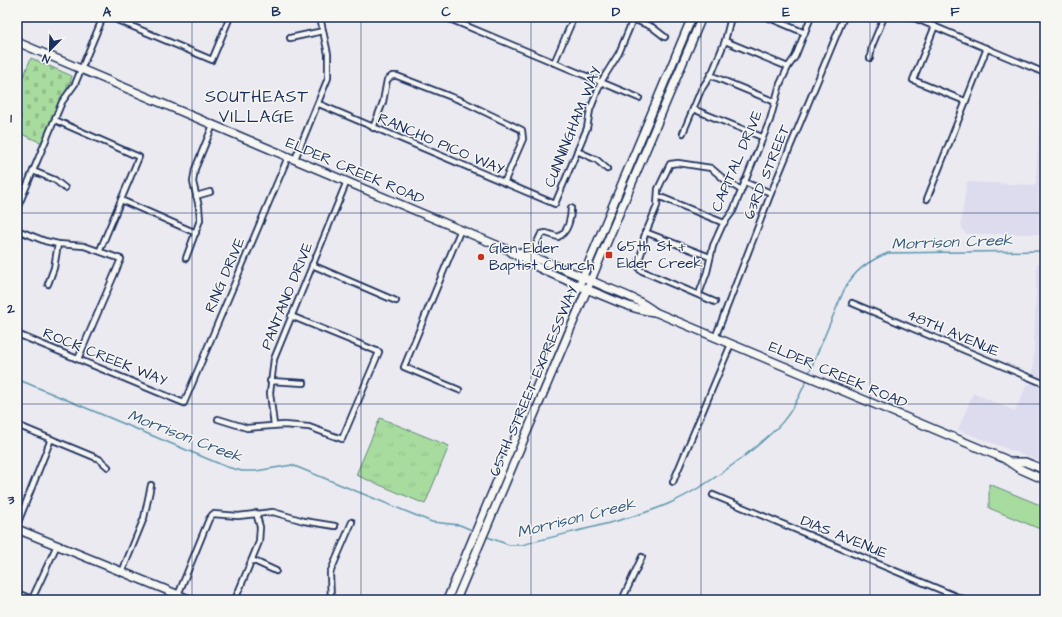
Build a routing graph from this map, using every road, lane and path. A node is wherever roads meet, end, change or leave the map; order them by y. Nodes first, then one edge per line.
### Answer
1 (103, 17) edge
2 (110, 17) edge
3 (230, 17) edge
4 (320, 17) edge
5 (445, 17) edge
6 (574, 17) edge
7 (692, 17) edge
8 (702, 17) edge
9 (731, 17) edge
10 (767, 17) edge
11 (811, 17) edge
12 (844, 17) edge
13 (884, 17) edge
14 (912, 17) edge
15 (451, 18) edge
16 (634, 18) edge
17 (935, 26) junction
18 (323, 30) junction
19 (805, 32) junction
20 (664, 37) dead end
21 (290, 38) dead end
22 (725, 41) junction
23 (17, 42) edge
24 (987, 48) junction
25 (870, 58) dead end
26 (554, 62) junction
27 (788, 67) junction
28 (81, 69) junction
29 (1045, 73) edge
30 (710, 75) junction
31 (601, 82) junction
32 (639, 98) dead end
33 (773, 101) junction
34 (965, 101) junction
35 (319, 104) junction
36 (693, 109) junction
37 (55, 120) junction
38 (213, 125) junction
39 (373, 128) junction
40 (683, 133) dead end
41 (762, 137) junction
42 (577, 151) junction
43 (292, 158) junction
44 (607, 169) dead end
45 (33, 171) junction
46 (347, 181) junction
47 (744, 182) junction
48 (504, 183) junction
49 (65, 188) dead end
50 (741, 190) junction
51 (210, 192) dead end
52 (770, 193) junction
53 (196, 196) junction
54 (658, 196) junction
55 (927, 199) dead end
56 (121, 200) junction
57 (555, 204) joint
58 (571, 208) dead end
59 (17, 209) edge
60 (724, 223) junction
61 (17, 230) edge
62 (461, 230) junction
63 (645, 232) junction
64 (196, 233) junction
65 (58, 244) junction
66 (506, 249) junction
67 (100, 250) junction
68 (531, 256) junction
69 (710, 257) junction
70 (186, 258) dead end
71 (312, 266) junction
72 (582, 277) junction
73 (591, 280) junction
74 (48, 284) dead end
75 (578, 285) junction
76 (587, 289) junction
77 (699, 294) junction
78 (396, 300) dead end
79 (715, 302) dead end
80 (852, 303) dead end
81 (654, 312) junction
82 (291, 316) junction
83 (17, 334) edge
84 (715, 338) junction
85 (731, 344) junction
86 (78, 359) junction
87 (270, 381) junction
88 (304, 383) dead end
89 (1045, 384) edge
90 (459, 390) dead end
91 (184, 403) joint
92 (218, 419) dead end
93 (17, 425) edge
94 (274, 425) junction
95 (51, 439) junction
96 (1012, 462) junction
97 (108, 467) dead end
98 (1045, 470) edge
99 (1045, 480) edge
100 (673, 482) dead end
101 (151, 485) dead end
102 (713, 496) dead end
103 (256, 513) junction
104 (352, 522) dead end
105 (17, 525) edge
106 (335, 526) dead end
107 (17, 529) edge
108 (57, 545) junction
109 (642, 557) dead end
110 (252, 560) junction
111 (276, 570) dead end
112 (122, 572) junction
113 (17, 593) edge
114 (178, 595) junction
115 (34, 600) edge
116 (191, 600) edge
117 (235, 600) edge
118 (331, 600) edge
119 (447, 600) edge
120 (456, 600) edge
121 (622, 600) edge
122 (965, 600) edge

1 - 28 street
2 - 3 street
4 - 18 street, RING DRIVE
5 - 15 street
6 - 26 street
7 - 72 main road, 65TH STREET EXPRESSWAY
8 - 73 main road, 65TH STREET EXPRESSWAY
9 - 22 street
10 - 19 street
11 - 19 street, CAPITAL DRIVE
12 - 52 street, 63RD STREET
13 - 25 street
14 - 17 street
15 - 26 street
16 - 20 street
16 - 31 street, CUNNINGHAM WAY
17 - 24 street
17 - 34 street
18 - 21 street
18 - 35 street, RING DRIVE
19 - 27 street, CAPITAL DRIVE
22 - 27 street
22 - 30 street
23 - 28 main road, ELDER CREEK ROAD
24 - 29 street
24 - 34 street
26 - 31 street
27 - 33 street, CAPITAL DRIVE
28 - 37 street
28 - 38 main road, ELDER CREEK ROAD
30 - 33 street
30 - 36 street
31 - 32 street
31 - 42 street, CUNNINGHAM WAY
33 - 41 street, CAPITAL DRIVE
34 - 55 street
35 - 39 street, RANCHO PICO WAY
35 - 43 street, RING DRIVE
36 - 40 street
36 - 41 street
37 - 45 street
37 - 56 street
38 - 43 main road, ELDER CREEK ROAD
38 - 53 street
39 - 48 street, RANCHO PICO WAY
39 - 48 street
41 - 47 street, CAPITAL DRIVE
42 - 44 street
42 - 57 street, CUNNINGHAM WAY
43 - 46 main road, ELDER CREEK ROAD
43 - 91 street, RING DRIVE
45 - 49 street
45 - 59 street
46 - 62 main road, ELDER CREEK ROAD
46 - 71 street, PANTANO DRIVE
47 - 50 street, CAPITAL DRIVE
47 - 52 street
48 - 57 street, RANCHO PICO WAY
50 - 54 street
50 - 60 street, CAPITAL DRIVE
51 - 53 street
52 - 84 street, 63RD STREET
53 - 64 street
54 - 60 street
54 - 63 street
56 - 64 street
56 - 67 street
58 - 68 street
60 - 69 street, CAPITAL DRIVE
61 - 65 street
62 - 66 main road, ELDER CREEK ROAD
62 - 90 street
63 - 69 street
63 - 77 street
64 - 70 street
65 - 67 street
65 - 74 street
66 - 68 main road, ELDER CREEK ROAD
66 - 75 main road, ELDER CREEK ROAD
67 - 86 street
68 - 72 main road, ELDER CREEK ROAD
69 - 77 street, CAPITAL DRIVE
71 - 78 street
71 - 82 street, PANTANO DRIVE
72 - 73 main road, ELDER CREEK ROAD
72 - 75 main road, 65TH STREET EXPRESSWAY
73 - 76 main road, 65TH STREET EXPRESSWAY
73 - 81 main road, ELDER CREEK ROAD
75 - 76 main road, ELDER CREEK ROAD
75 - 119 main road, 65TH STREET EXPRESSWAY
76 - 81 main road, ELDER CREEK ROAD
76 - 120 main road, 65TH STREET EXPRESSWAY
77 - 79 street
80 - 89 street, 48TH AVENUE
81 - 84 main road, ELDER CREEK ROAD
82 - 87 street, PANTANO DRIVE
82 - 94 street
83 - 86 street, ROCK CREEK WAY
84 - 85 main road, ELDER CREEK ROAD
85 - 96 main road, ELDER CREEK ROAD
85 - 100 street
86 - 91 street, ROCK CREEK WAY
87 - 88 street
87 - 94 street, PANTANO DRIVE
92 - 94 street
93 - 95 street
95 - 97 street
95 - 105 street
96 - 98 main road, ELDER CREEK ROAD
96 - 99 main road, ELDER CREEK ROAD
101 - 112 street
102 - 122 street, DIAS AVENUE
103 - 106 street
103 - 110 street
103 - 114 street
104 - 118 street
107 - 108 main road
108 - 112 main road
108 - 115 street
109 - 121 street
110 - 111 street
110 - 117 street
112 - 114 main road
113 - 115 street
114 - 116 main road

